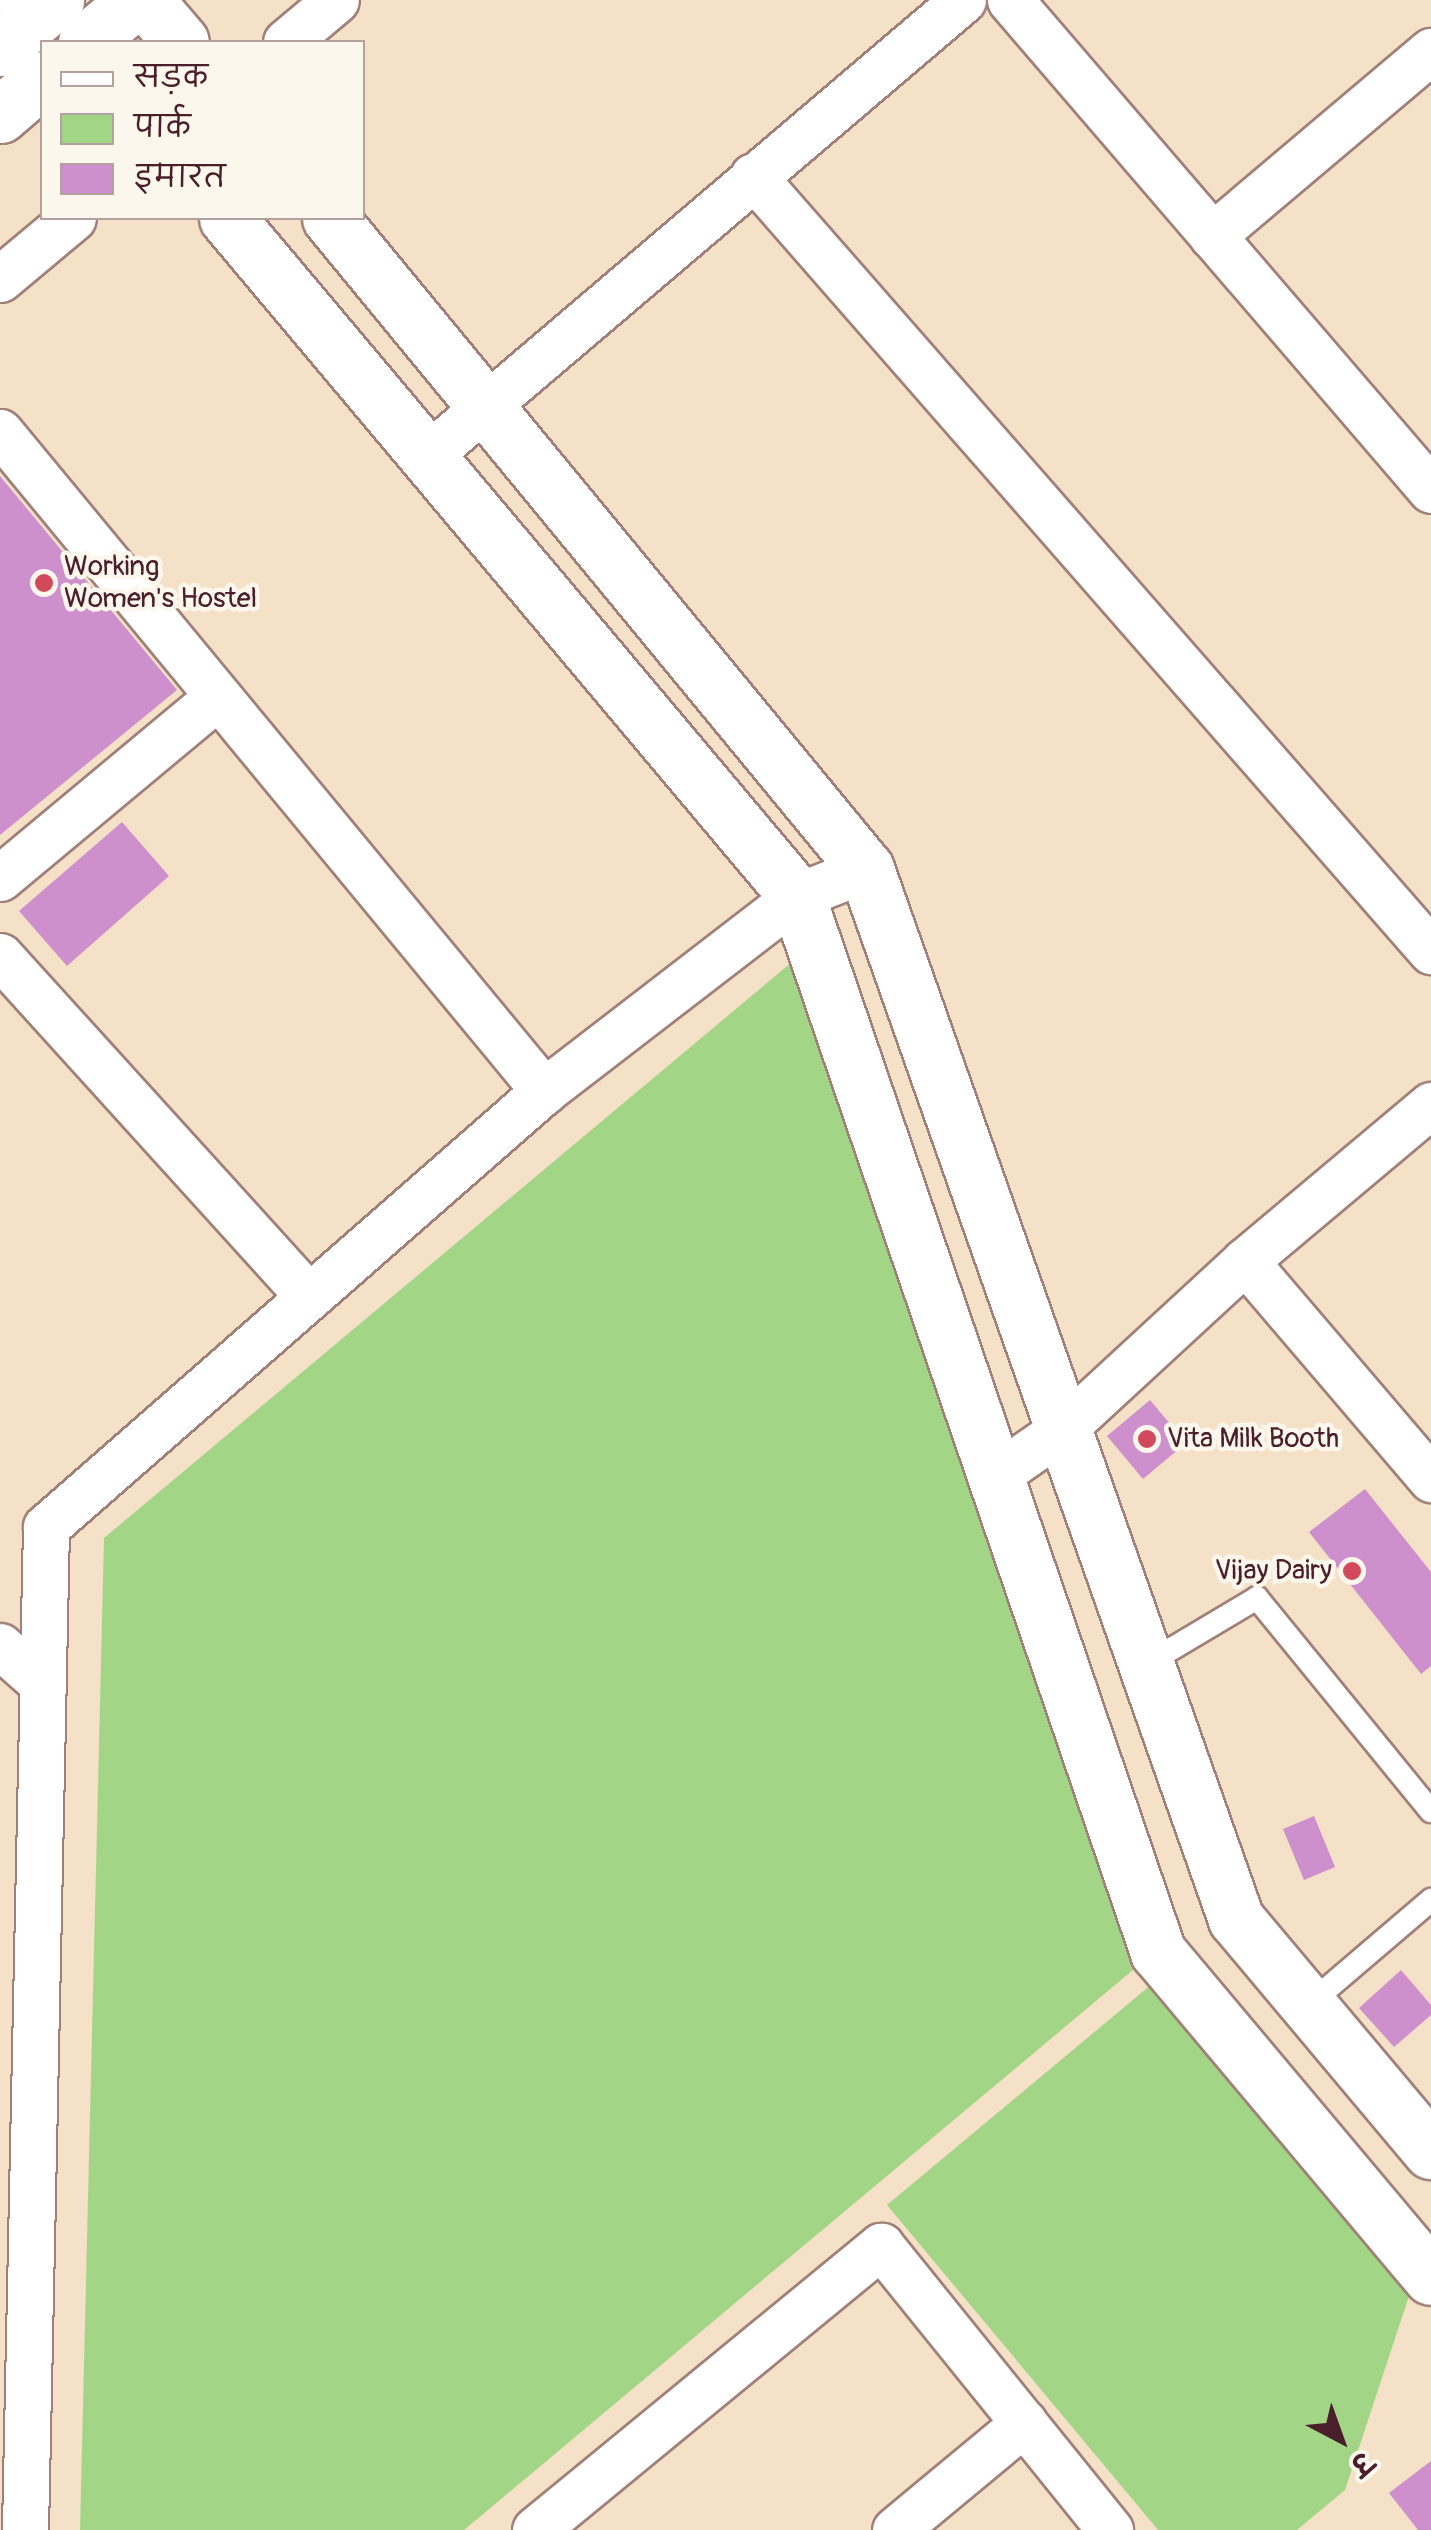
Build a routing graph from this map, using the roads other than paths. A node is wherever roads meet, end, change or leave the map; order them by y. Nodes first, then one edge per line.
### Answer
1 (136, 0) edge
2 (145, 0) edge
3 (336, 0) edge
4 (963, 0) edge
5 (1010, 0) edge
6 (55, 19) edge
7 (179, 40) edge
8 (288, 40) edge
9 (0, 48) edge
10 (1431, 51) edge
11 (40, 82) edge
12 (0, 115) edge
13 (753, 176) junction
14 (71, 220) edge
15 (229, 220) edge
16 (332, 220) edge
17 (1212, 236) junction
18 (0, 280) edge
19 (487, 403) junction
20 (0, 432) edge
21 (426, 457) junction
22 (1431, 490) edge
23 (215, 699) junction
24 (866, 868) junction
25 (0, 878) edge
26 (797, 896) junction
27 (1431, 951) edge
28 (0, 956) edge
29 (544, 1091) junction
30 (1431, 1106) edge
31 (1245, 1261) junction
32 (309, 1298) junction
33 (1064, 1428) junction
34 (995, 1476) junction
35 (1431, 1479) edge
36 (0, 1646) edge
37 (1148, 1664) junction
38 (42, 1683) junction
39 (1431, 1811) edge
40 (1431, 1900) edge
41 (1308, 2006) junction
42 (1431, 2151) edge
43 (1431, 2278) edge
44 (1024, 2423) junction
45 (25, 2530) edge
46 (535, 2530) edge
47 (894, 2530) edge
48 (1110, 2530) edge

1 - 6 street
2 - 7 street
3 - 8 street
4 - 13 street
5 - 17 street
6 - 9 street
10 - 17 street
11 - 12 street
13 - 19 street
13 - 27 street
14 - 18 street
15 - 21 street
16 - 19 street
17 - 22 street
19 - 21 street
19 - 24 street
20 - 23 street
21 - 26 street
23 - 25 street
23 - 29 street
24 - 26 street
24 - 33 street
26 - 29 street
26 - 34 street
28 - 32 street
29 - 32 street
30 - 31 street
31 - 33 street
31 - 35 street
32 - 38 street
33 - 34 street
33 - 37 street
34 - 43 street
36 - 38 street
37 - 39 lane
37 - 41 street
38 - 45 street
40 - 41 lane
41 - 42 street
44 - 46 street
44 - 47 street
44 - 48 street

